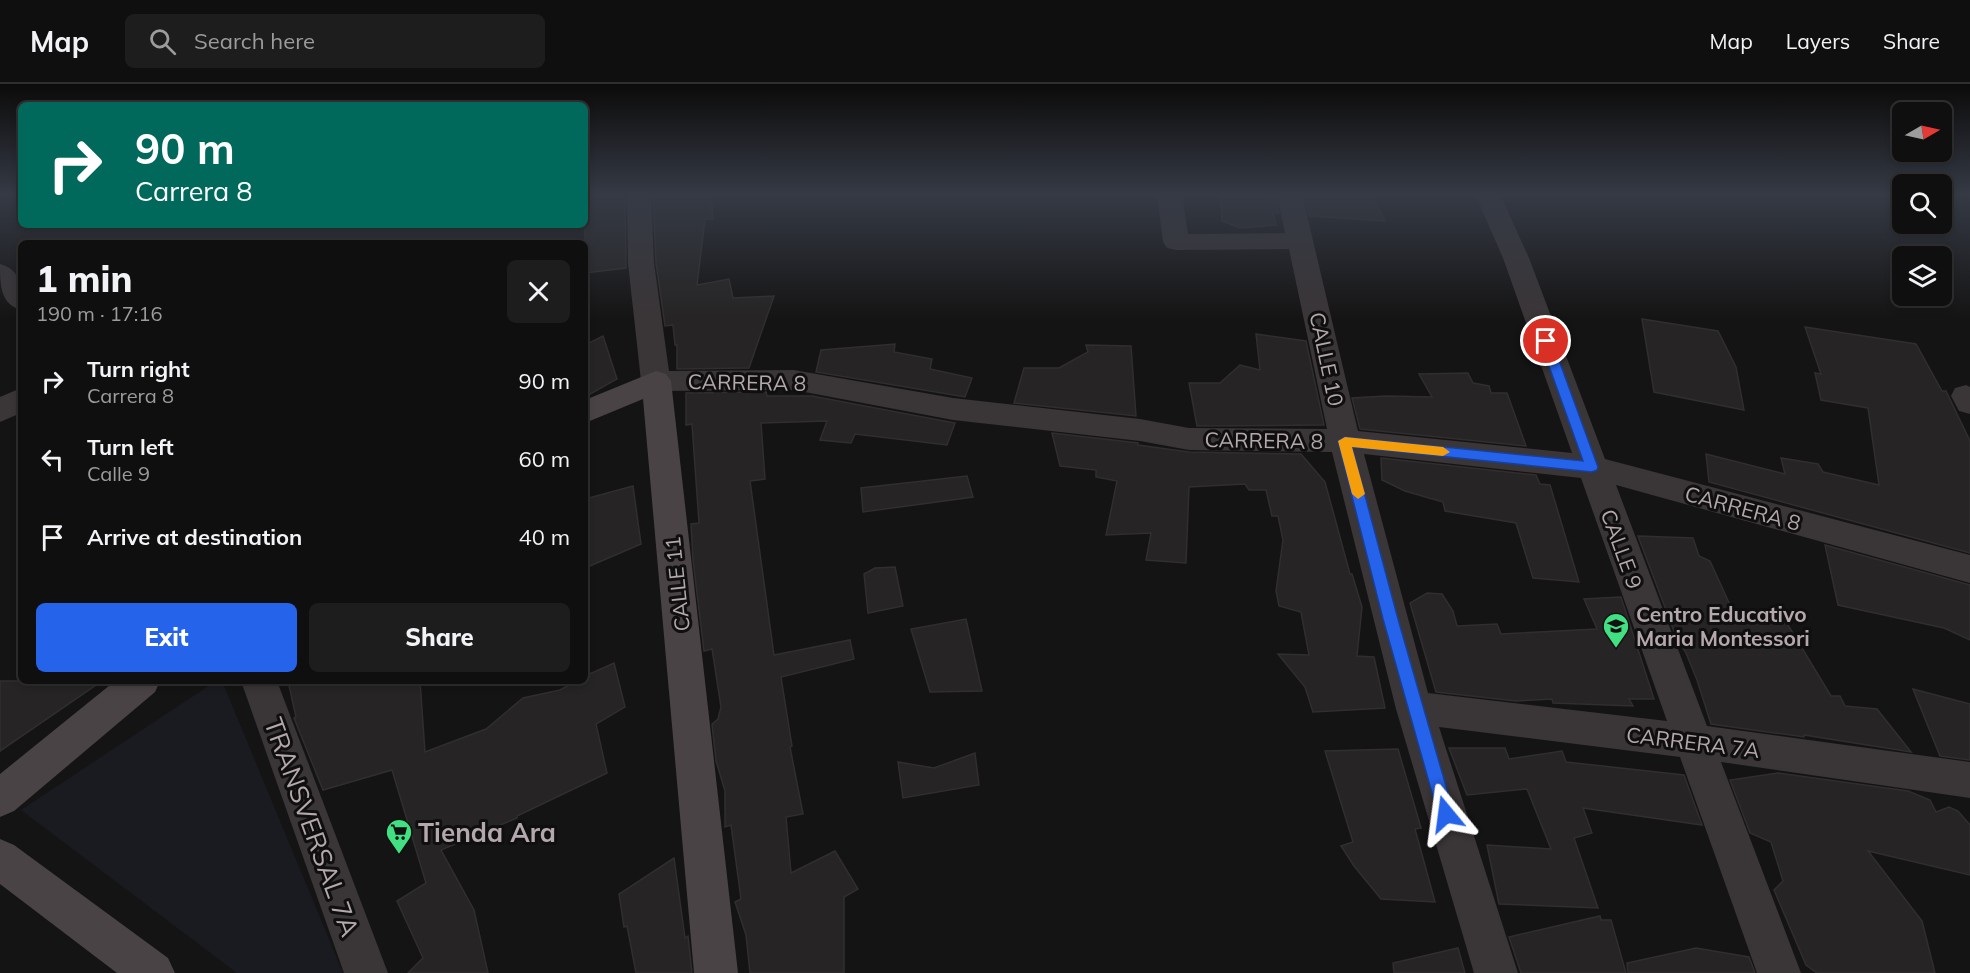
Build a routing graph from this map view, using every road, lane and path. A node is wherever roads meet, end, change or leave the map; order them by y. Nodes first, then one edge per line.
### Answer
1 (640, 235) edge
2 (1175, 235) edge
3 (1300, 235) edge
4 (1506, 235) edge
5 (1301, 241) junction
6 (0, 273) edge
7 (18, 297) edge
8 (656, 381) junction
9 (18, 401) edge
10 (0, 411) edge
11 (588, 411) edge
12 (1345, 441) junction
13 (1592, 467) junction
14 (1970, 569) edge
15 (138, 684) edge
16 (260, 684) edge
17 (1416, 708) junction
18 (1692, 741) junction
19 (1970, 780) edge
20 (0, 798) edge
21 (0, 859) edge
22 (153, 973) edge
23 (366, 973) edge
24 (716, 973) edge
25 (1496, 973) edge
26 (1779, 973) edge

1 - 8 street, CALLE 11
2 - 5 street
3 - 5 street, CALLE 10
4 - 13 street, CALLE 9
5 - 12 street, CALLE 10
6 - 7 street
8 - 11 main road
8 - 12 street, CARRERA 8
8 - 24 main road, CALLE 11
9 - 10 street
12 - 13 street, CARRERA 8
12 - 17 street, CALLE 10
13 - 14 street, CARRERA 8
13 - 18 street, CALLE 9
15 - 20 main road
16 - 23 street, TRANSVERSAL 7A
17 - 18 street, CARRERA 7A
17 - 25 street, CALLE 10
18 - 19 street, CARRERA 7A
18 - 26 street, CALLE 9
21 - 22 main road

